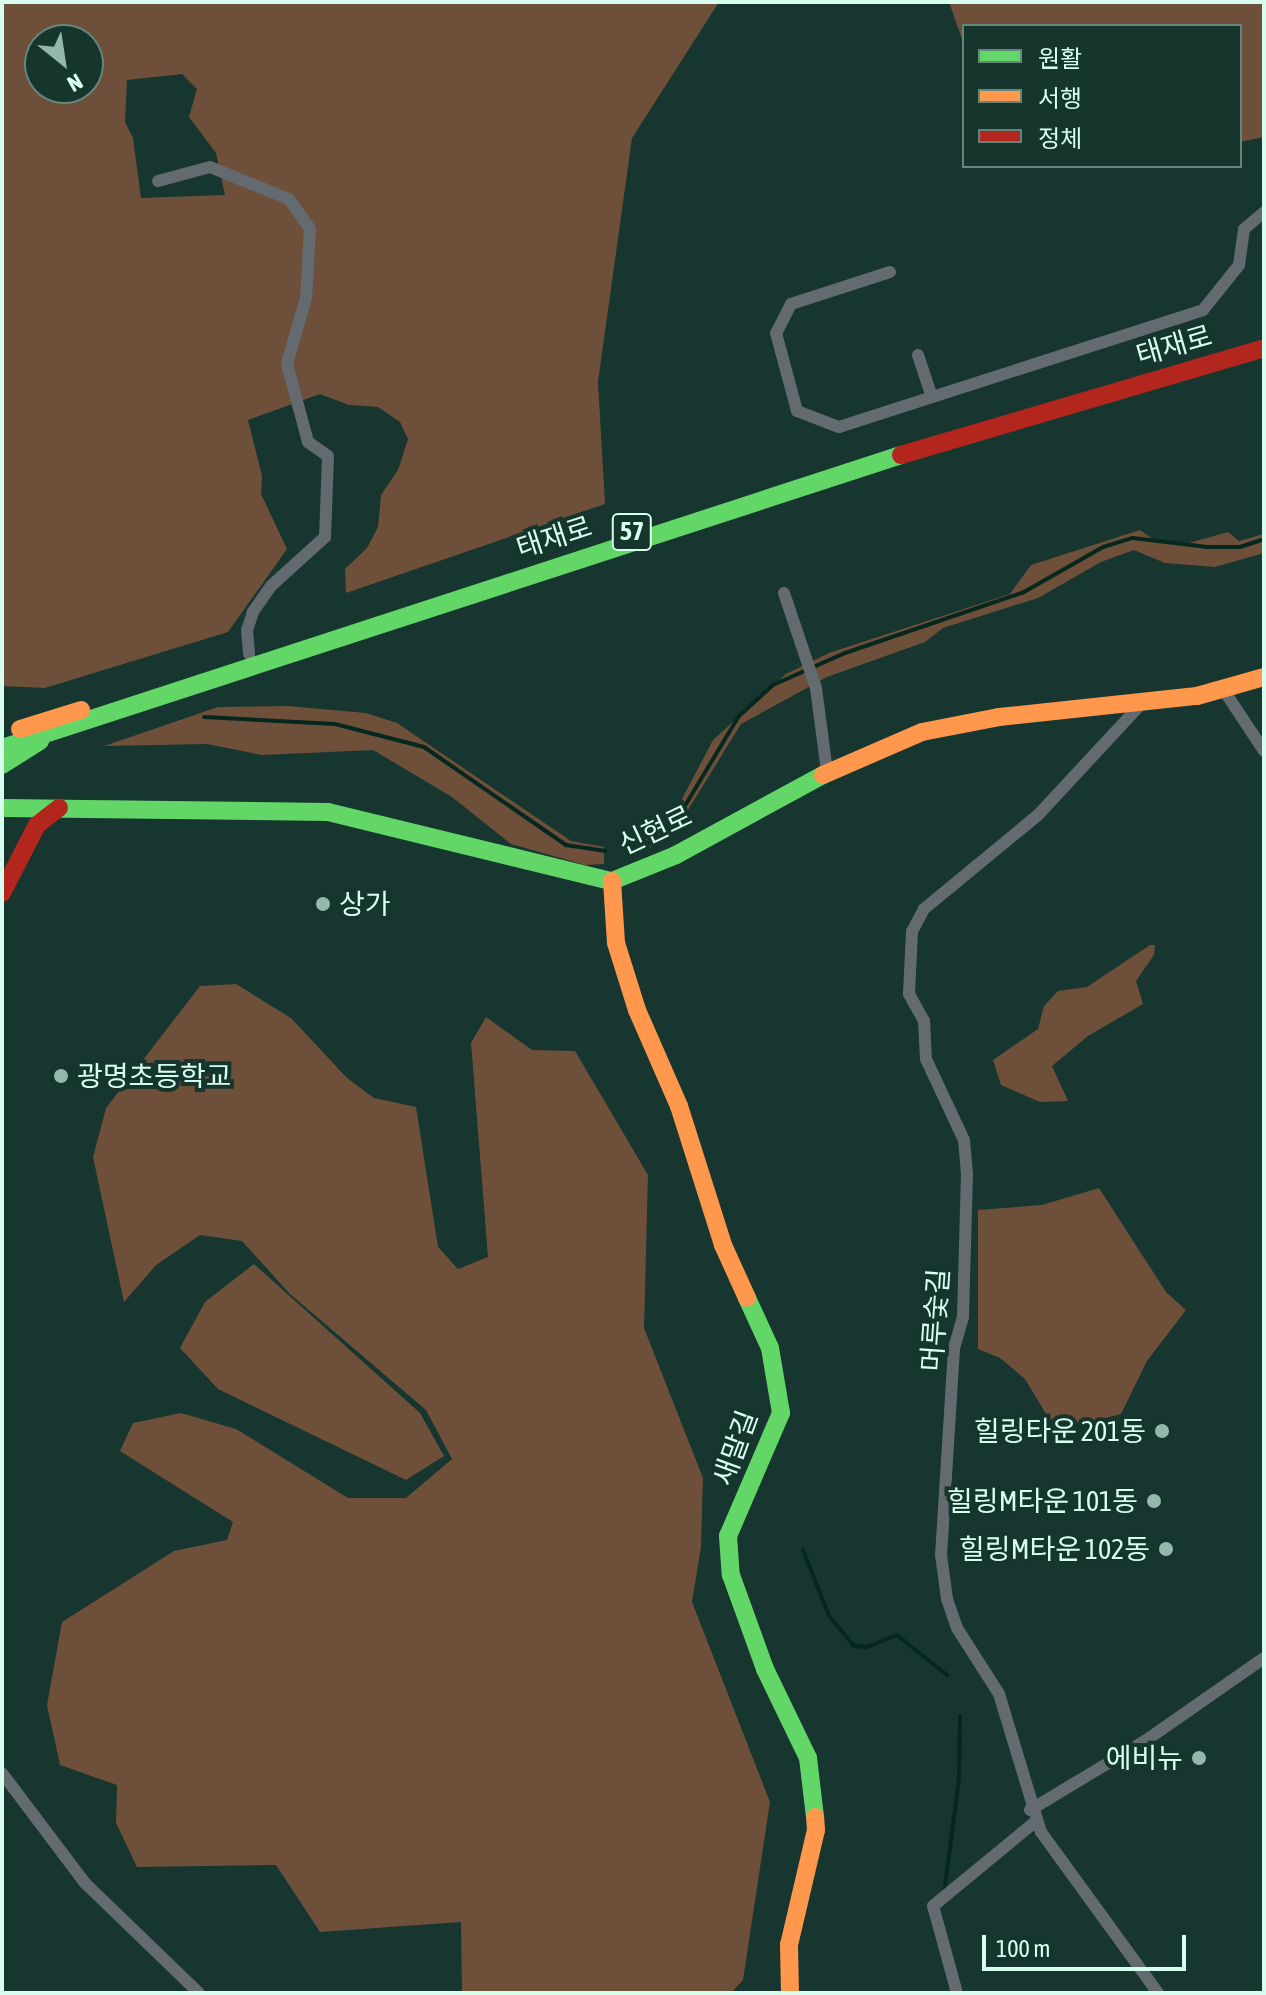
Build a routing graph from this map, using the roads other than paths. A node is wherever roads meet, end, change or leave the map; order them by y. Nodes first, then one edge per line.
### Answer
1 (158, 181) dead end
2 (1264, 212) edge
3 (890, 272) dead end
4 (1264, 340) edge
5 (1264, 348) edge
6 (918, 355) dead end
7 (932, 397) junction
8 (784, 593) dead end
9 (249, 654) junction
10 (1264, 677) edge
11 (1223, 689) junction
12 (1143, 702) junction
13 (2, 734) edge
14 (50, 735) junction
15 (2, 748) edge
16 (1264, 751) edge
17 (2, 765) edge
18 (827, 772) junction
19 (2, 808) edge
20 (59, 808) junction
21 (612, 881) junction
22 (2, 893) edge
23 (1264, 1658) edge
24 (2, 1773) edge
25 (1033, 1815) junction
26 (199, 1993) edge
27 (790, 1993) edge
28 (957, 1993) edge
29 (1158, 1993) edge

1 - 9 street
2 - 7 street
3 - 7 street
4 - 9 main road, 태재로 / 57
5 - 14 main road, 태재로 / 57
6 - 7 street
8 - 18 street
9 - 13 main road, 태재로 / 57
10 - 11 main road, 신현로
11 - 12 main road, 신현로
11 - 16 street
12 - 18 main road, 신현로
12 - 25 street, 머루숯길
14 - 15 main road, 태재로 / 57
14 - 17 main road
18 - 21 main road, 신현로
19 - 20 main road, 신현로
20 - 21 main road, 신현로
20 - 22 main road
21 - 27 main road, 새말길
23 - 25 street
24 - 26 street
25 - 28 street
25 - 29 street, 머루숯길

